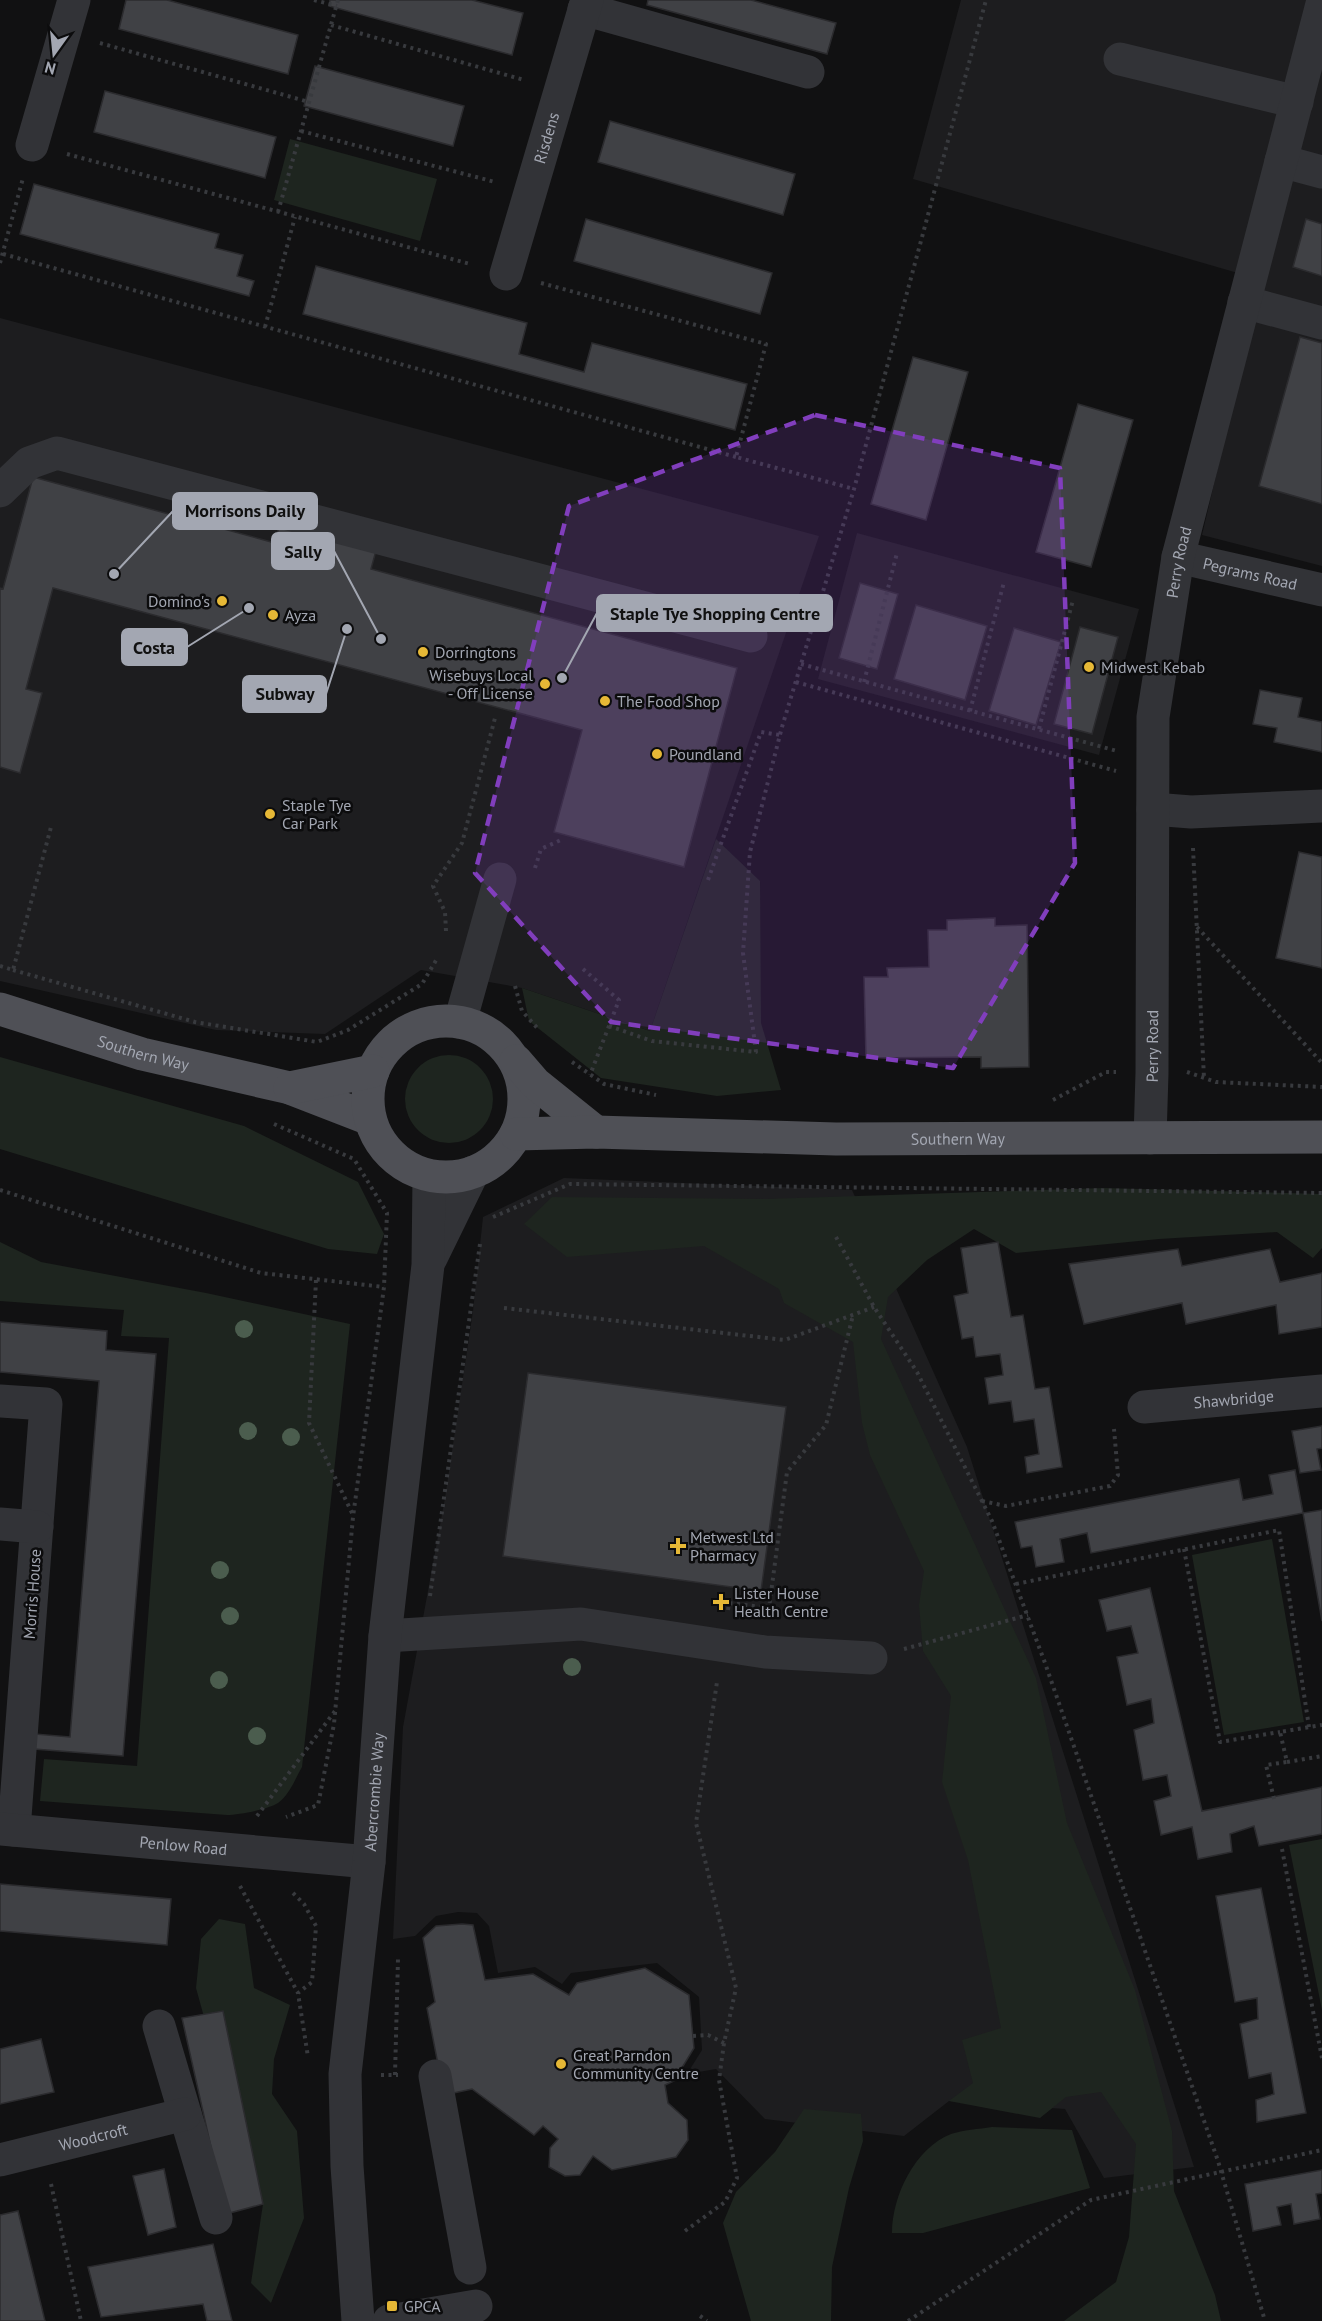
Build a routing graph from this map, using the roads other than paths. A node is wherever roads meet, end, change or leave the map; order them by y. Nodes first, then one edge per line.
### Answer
1 (74, 0) edge
2 (1322, 3) edge
3 (585, 4) edge
4 (1120, 59) dead end
5 (808, 72) dead end
6 (1297, 102) junction
7 (32, 145) road end
8 (1281, 161) junction
9 (1322, 172) edge
10 (506, 274) road end
11 (1244, 302) junction
12 (1322, 323) edge
13 (0, 491) edge
14 (1178, 557) junction
15 (1322, 590) edge
16 (751, 636) dead end
17 (1153, 784) junction
18 (1322, 806) edge
19 (500, 879) dead end
20 (0, 1009) edge
21 (460, 1022) junction
22 (507, 1050) junction
23 (373, 1071) junction
24 (290, 1088) junction
25 (370, 1119) junction
26 (596, 1132) junction
27 (516, 1134) junction
28 (1322, 1137) edge
29 (1150, 1138) junction
30 (473, 1172) junction
31 (429, 1176) junction
32 (428, 1265) junction
33 (1322, 1391) edge
34 (0, 1401) edge
35 (1144, 1407) road end
36 (0, 1524) edge
37 (37, 1527) junction
38 (385, 1636) junction
39 (871, 1658) road end
40 (7, 1830) edge
41 (369, 1862) junction
42 (159, 2026) dead end
43 (435, 2076) dead end
44 (185, 2114) junction
45 (0, 2160) edge
46 (216, 2218) dead end
47 (470, 2268) dead end
48 (476, 2306) dead end
49 (358, 2321) edge
50 (389, 2321) edge

1 - 7 street
2 - 6 street, Perry Road
3 - 5 street
3 - 10 street, Risdens
4 - 6 street
6 - 8 street, Perry Road
8 - 9 street
8 - 11 street, Perry Road
11 - 12 street
11 - 14 street, Perry Road
13 - 16 street
14 - 15 street, Pegrams Road
14 - 17 street, Perry Road
17 - 18 street
17 - 29 street, Perry Road
19 - 21 street
20 - 24 main road, Southern Way
21 - 22 main road
21 - 23 main road
22 - 26 main road
22 - 27 main road
23 - 24 main road, Southern Way
23 - 25 main road
24 - 25 main road, Southern Way
25 - 31 main road
26 - 27 main road, Southern Way
26 - 29 main road, Southern Way
27 - 30 main road
28 - 29 main road, Southern Way
30 - 31 main road
30 - 32 street, Abercrombie Way
31 - 32 street, Abercrombie Way
32 - 38 street, Abercrombie Way
33 - 35 street, Shawbridge
34 - 37 street, Morris House
36 - 37 street
37 - 40 street, Morris House
38 - 39 street
38 - 41 street, Abercrombie Way
40 - 41 street, Penlow Road
41 - 49 street, Abercrombie Way
42 - 44 street
43 - 47 street
44 - 45 street, Woodcroft
44 - 46 street
48 - 50 street

